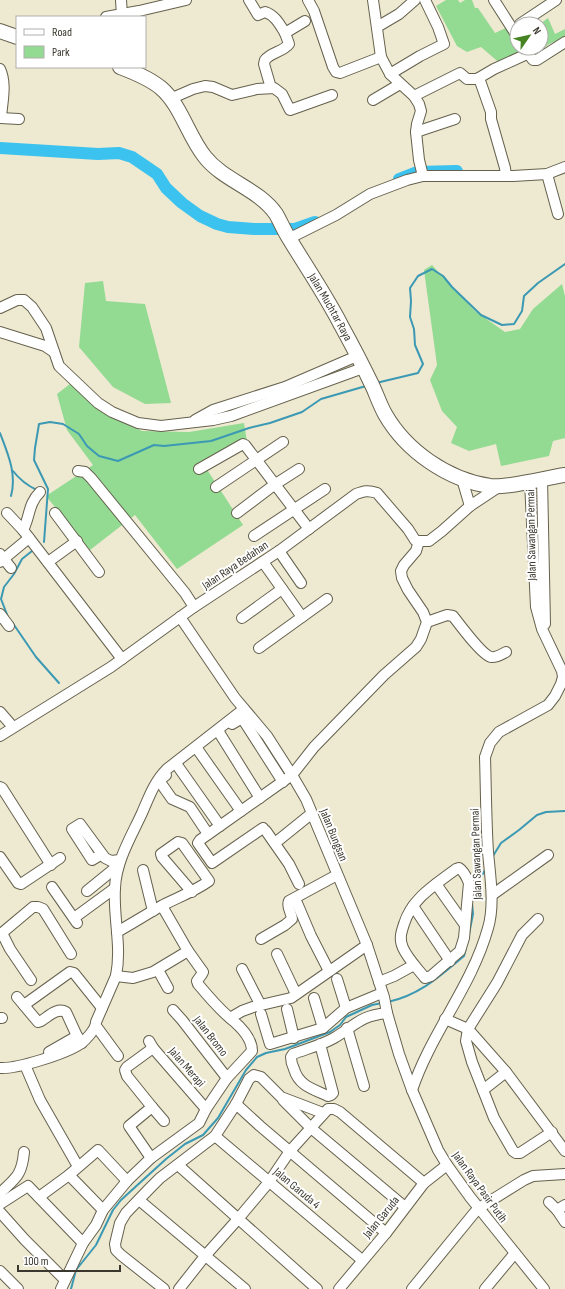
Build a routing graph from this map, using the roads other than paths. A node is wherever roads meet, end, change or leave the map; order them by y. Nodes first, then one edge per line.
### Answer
1 (120, 0) edge
2 (186, 0) edge
3 (249, 0) edge
4 (308, 0) edge
5 (373, 0) edge
6 (415, 0) edge
7 (425, 0) edge
8 (494, 0) edge
9 (556, 0) edge
10 (122, 14) junction
11 (111, 16) edge
12 (534, 16) edge
13 (509, 19) edge
14 (305, 21) dead end
15 (377, 27) junction
16 (285, 33) junction
17 (565, 42) edge
18 (549, 52) edge
19 (516, 56) edge
20 (529, 56) edge
21 (543, 56) edge
22 (381, 57) junction
23 (122, 68) edge
24 (0, 69) edge
25 (390, 74) junction
26 (479, 78) junction
27 (400, 84) junction
28 (271, 88) junction
29 (332, 95) dead end
30 (414, 96) junction
31 (170, 99) junction
32 (373, 100) dead end
33 (0, 118) edge
34 (19, 119) dead end
35 (455, 119) dead end
36 (416, 132) junction
37 (565, 167) edge
38 (505, 173) junction
39 (547, 174) junction
40 (423, 175) junction
41 (558, 214) dead end
42 (286, 233) junction
43 (0, 308) edge
44 (0, 332) edge
45 (54, 352) junction
46 (362, 366) junction
47 (284, 442) dead end
48 (257, 460) junction
49 (199, 469) dead end
50 (299, 469) dead end
51 (78, 471) dead end
52 (565, 475) edge
53 (462, 479) junction
54 (536, 480) junction
55 (274, 485) junction
56 (500, 486) junction
57 (216, 487) dead end
58 (325, 489) dead end
59 (40, 492) dead end
60 (470, 506) junction
61 (294, 510) junction
62 (7, 513) dead end
63 (55, 513) dead end
64 (237, 513) dead end
65 (309, 529) junction
66 (26, 534) junction
67 (254, 536) dead end
68 (77, 541) junction
69 (419, 541) junction
70 (533, 541) junction
71 (544, 541) junction
72 (279, 551) junction
73 (1, 558) edge
74 (48, 562) junction
75 (263, 562) junction
76 (11, 568) dead end
77 (99, 572) dead end
78 (302, 583) dead end
79 (282, 589) junction
80 (328, 599) dead end
81 (194, 607) junction
82 (0, 614) edge
83 (541, 615) junction
84 (302, 616) junction
85 (180, 617) junction
86 (242, 618) dead end
87 (427, 622) junction
88 (9, 626) dead end
89 (259, 648) dead end
90 (506, 652) dead end
91 (122, 658) junction
92 (563, 670) edge
93 (244, 709) junction
94 (0, 712) edge
95 (13, 728) junction
96 (220, 734) junction
97 (0, 736) edge
98 (198, 750) junction
99 (177, 765) junction
100 (292, 775) junction
101 (283, 782) junction
102 (0, 787) edge
103 (260, 798) junction
104 (241, 811) junction
105 (311, 814) junction
106 (220, 826) junction
107 (208, 834) junction
108 (275, 844) junction
109 (102, 854) dead end
110 (548, 855) dead end
111 (0, 857) edge
112 (60, 858) dead end
113 (120, 862) junction
114 (51, 864) junction
115 (143, 870) dead end
116 (337, 875) junction
117 (299, 884) dead end
118 (436, 884) junction
119 (52, 888) dead end
120 (115, 888) junction
121 (87, 891) dead end
122 (192, 892) junction
123 (492, 895) junction
124 (297, 903) dead end
125 (412, 906) junction
126 (158, 909) junction
127 (538, 919) dead end
128 (465, 925) junction
129 (117, 932) junction
130 (1, 934) edge
131 (261, 939) dead end
132 (367, 945) junction
133 (188, 951) junction
134 (71, 954) dead end
135 (277, 954) dead end
136 (450, 961) junction
137 (414, 965) junction
138 (242, 969) dead end
139 (158, 970) junction
140 (329, 971) junction
141 (116, 976) junction
142 (337, 978) dead end
143 (31, 980) dead end
144 (379, 982) junction
145 (168, 988) dead end
146 (296, 994) junction
147 (17, 997) dead end
148 (314, 998) dead end
149 (385, 1003) junction
150 (24, 1005) junction
151 (102, 1008) junction
152 (346, 1008) junction
153 (260, 1009) junction
154 (287, 1009) dead end
155 (173, 1010) dead end
156 (230, 1018) junction
157 (445, 1019) junction
158 (96, 1026) junction
159 (323, 1028) junction
160 (347, 1028) junction
161 (468, 1029) junction
162 (294, 1038) junction
163 (79, 1040) junction
164 (320, 1044) junction
165 (47, 1052) dead end
166 (118, 1056) dead end
167 (25, 1065) junction
168 (0, 1068) edge
169 (506, 1072) junction
170 (227, 1078) junction
171 (364, 1086) dead end
172 (412, 1090) junction
173 (483, 1090) junction
174 (281, 1097) junction
175 (236, 1104) junction
176 (152, 1107) junction
177 (206, 1109) junction
178 (323, 1113) junction
179 (164, 1121) dead end
180 (311, 1128) junction
181 (552, 1132) junction
182 (215, 1136) junction
183 (290, 1151) junction
184 (565, 1151) edge
185 (24, 1152) dead end
186 (152, 1158) junction
187 (76, 1163) dead end
188 (178, 1165) junction
189 (447, 1165) junction
190 (565, 1174) edge
191 (69, 1175) junction
192 (127, 1181) junction
193 (269, 1182) junction
194 (424, 1184) junction
195 (0, 1194) edge
196 (39, 1196) junction
197 (139, 1200) junction
198 (549, 1202) dead end
199 (0, 1204) edge
200 (406, 1207) junction
201 (561, 1207) edge
202 (479, 1208) junction
203 (103, 1210) junction
204 (0, 1212) edge
205 (238, 1219) junction
206 (565, 1222) edge
207 (386, 1233) junction
208 (83, 1243) junction
209 (515, 1253) junction
210 (205, 1256) junction
211 (362, 1260) junction
212 (0, 1271) edge
213 (63, 1284) edge
214 (342, 1288) edge
215 (18, 1289) edge
216 (164, 1289) edge
217 (179, 1289) edge
218 (245, 1289) edge
219 (317, 1289) edge
220 (412, 1289) edge
221 (485, 1289) edge
222 (544, 1289) edge

1 - 10 street
2 - 10 street
3 - 16 street
4 - 22 street
5 - 15 street
6 - 15 street
7 - 25 street
8 - 13 street
9 - 12 street
10 - 11 street
14 - 16 street
15 - 22 street
16 - 28 street
17 - 18 street
19 - 26 street
20 - 21 street
22 - 25 street
23 - 31 highway, Jalan Muchtar Raya
24 - 33 street
25 - 27 street
26 - 30 street
26 - 38 street
27 - 30 street
27 - 32 street
28 - 29 street
28 - 31 street
30 - 36 street
31 - 42 highway, Jalan Muchtar Raya
33 - 34 street
35 - 36 street
36 - 40 street
37 - 39 street
38 - 39 street
38 - 40 street
39 - 41 street
40 - 42 street
42 - 46 highway, Jalan Muchtar Raya
43 - 45 street
44 - 45 street
45 - 46 street
46 - 53 highway, Jalan Muchtar Raya
47 - 48 street
48 - 49 street
48 - 55 street
48 - 57 street
50 - 55 street
51 - 81 street
52 - 54 highway, Jalan Muchtar Raya
53 - 56 highway, Jalan Muchtar Raya
53 - 60 street
54 - 56 highway, Jalan Muchtar Raya
54 - 70 street, Jalan Sawangan Permai
54 - 71 street, Jalan Sawangan Permai
55 - 61 street
55 - 64 street
56 - 60 street
58 - 61 street
59 - 66 street
60 - 69 street
61 - 65 street
61 - 67 street
62 - 66 street
63 - 68 street
65 - 69 street, Jalan Raya Bedahan
65 - 72 street, Jalan Raya Bedahan
66 - 73 street
66 - 74 street
68 - 74 street
68 - 77 street
69 - 87 street
70 - 71 street
70 - 83 street, Jalan Sawangan Permai
71 - 83 street, Jalan Sawangan Permai
72 - 75 street, Jalan Raya Bedahan
72 - 78 street
73 - 76 street
74 - 91 street
75 - 79 street
75 - 81 street, Jalan Raya Bedahan
79 - 84 street
79 - 86 street
80 - 84 street
81 - 85 street, Jalan Raya Bedahan
82 - 88 street
83 - 92 street, Jalan Sawangan Permai
84 - 89 street
85 - 91 street, Jalan Raya Bedahan
85 - 93 street, Jalan Bungsan
87 - 90 street
87 - 100 street
91 - 95 street, Jalan Raya Bedahan
92 - 123 street, Jalan Sawangan Permai
93 - 100 street, Jalan Bungsan
93 - 113 street
94 - 95 street
95 - 97 street, Jalan Raya Bedahan
96 - 98 street
96 - 101 street
96 - 103 street
98 - 99 street
98 - 104 street
99 - 106 street
99 - 107 street
100 - 101 street
100 - 105 street, Jalan Bungsan
101 - 103 street
102 - 114 street
103 - 104 street
104 - 106 street
105 - 108 street
105 - 116 street, Jalan Bungsan
106 - 107 street
107 - 108 street
108 - 117 street
109 - 113 street
110 - 123 street
111 - 114 street
112 - 114 street
113 - 120 street
113 - 121 street
115 - 126 street
116 - 131 street
116 - 132 street, Jalan Bungsan
118 - 125 street
118 - 128 street
118 - 128 street
119 - 120 street
120 - 129 street
122 - 122 street
122 - 126 street
123 - 157 street, Jalan Sawangan Permai
124 - 140 street
125 - 136 street
125 - 137 street
126 - 129 street
126 - 133 street
127 - 161 street
128 - 136 street
129 - 141 street
130 - 134 street
130 - 143 street
132 - 140 street
132 - 144 street, Jalan Bungsan
133 - 139 street
133 - 156 street
135 - 146 street
136 - 137 street
137 - 144 street
138 - 153 street
139 - 141 street
139 - 145 street
140 - 146 street
141 - 151 street
142 - 152 street
144 - 149 street, Jalan Bungsan
146 - 153 street
147 - 150 street
148 - 159 street
149 - 152 street
149 - 160 street
149 - 172 street, Jalan Bungsan
150 - 151 street
150 - 163 street
151 - 158 street
152 - 159 street
153 - 156 street
153 - 162 street
154 - 162 street
155 - 170 street, Jalan Bromo
156 - 170 street
157 - 161 street
157 - 172 street, Jalan Sawangan Permai
158 - 163 street
158 - 166 street
159 - 162 street
160 - 164 street
160 - 171 street
161 - 169 street
161 - 173 street
163 - 165 street
163 - 167 street
164 - 164 street
167 - 168 street
167 - 187 street
169 - 173 street
169 - 181 street
170 - 177 street
172 - 189 street, Jalan Raya Pasir Putih
173 - 181 street
174 - 175 street
174 - 178 street
174 - 180 street
175 - 182 street
175 - 183 street
176 - 177 street, Jalan Merapi
176 - 179 street
176 - 186 street
177 - 186 street
178 - 180 street
178 - 194 street
180 - 183 street
180 - 200 street
181 - 184 street
182 - 188 street
182 - 193 street, Jalan Garuda 4
183 - 193 street
183 - 207 street
185 - 195 street
186 - 192 street
188 - 197 street
188 - 205 street
189 - 194 street, Jalan Garuda
189 - 202 street, Jalan Raya Pasir Putih
190 - 202 street
191 - 192 street
191 - 196 street
191 - 203 street
192 - 203 street
193 - 205 street
193 - 211 street, Jalan Garuda 4
194 - 200 street, Jalan Garuda
196 - 199 street
196 - 208 street
197 - 210 street
197 - 216 street
198 - 201 street
200 - 207 street, Jalan Garuda
201 - 206 street
202 - 209 street, Jalan Raya Pasir Putih
202 - 220 street
203 - 208 street
204 - 213 street
205 - 210 street
205 - 219 street
207 - 211 street, Jalan Garuda
208 - 213 street
209 - 221 street
209 - 222 street, Jalan Raya Pasir Putih
210 - 217 street
210 - 218 street
211 - 214 street, Jalan Garuda
212 - 215 street

